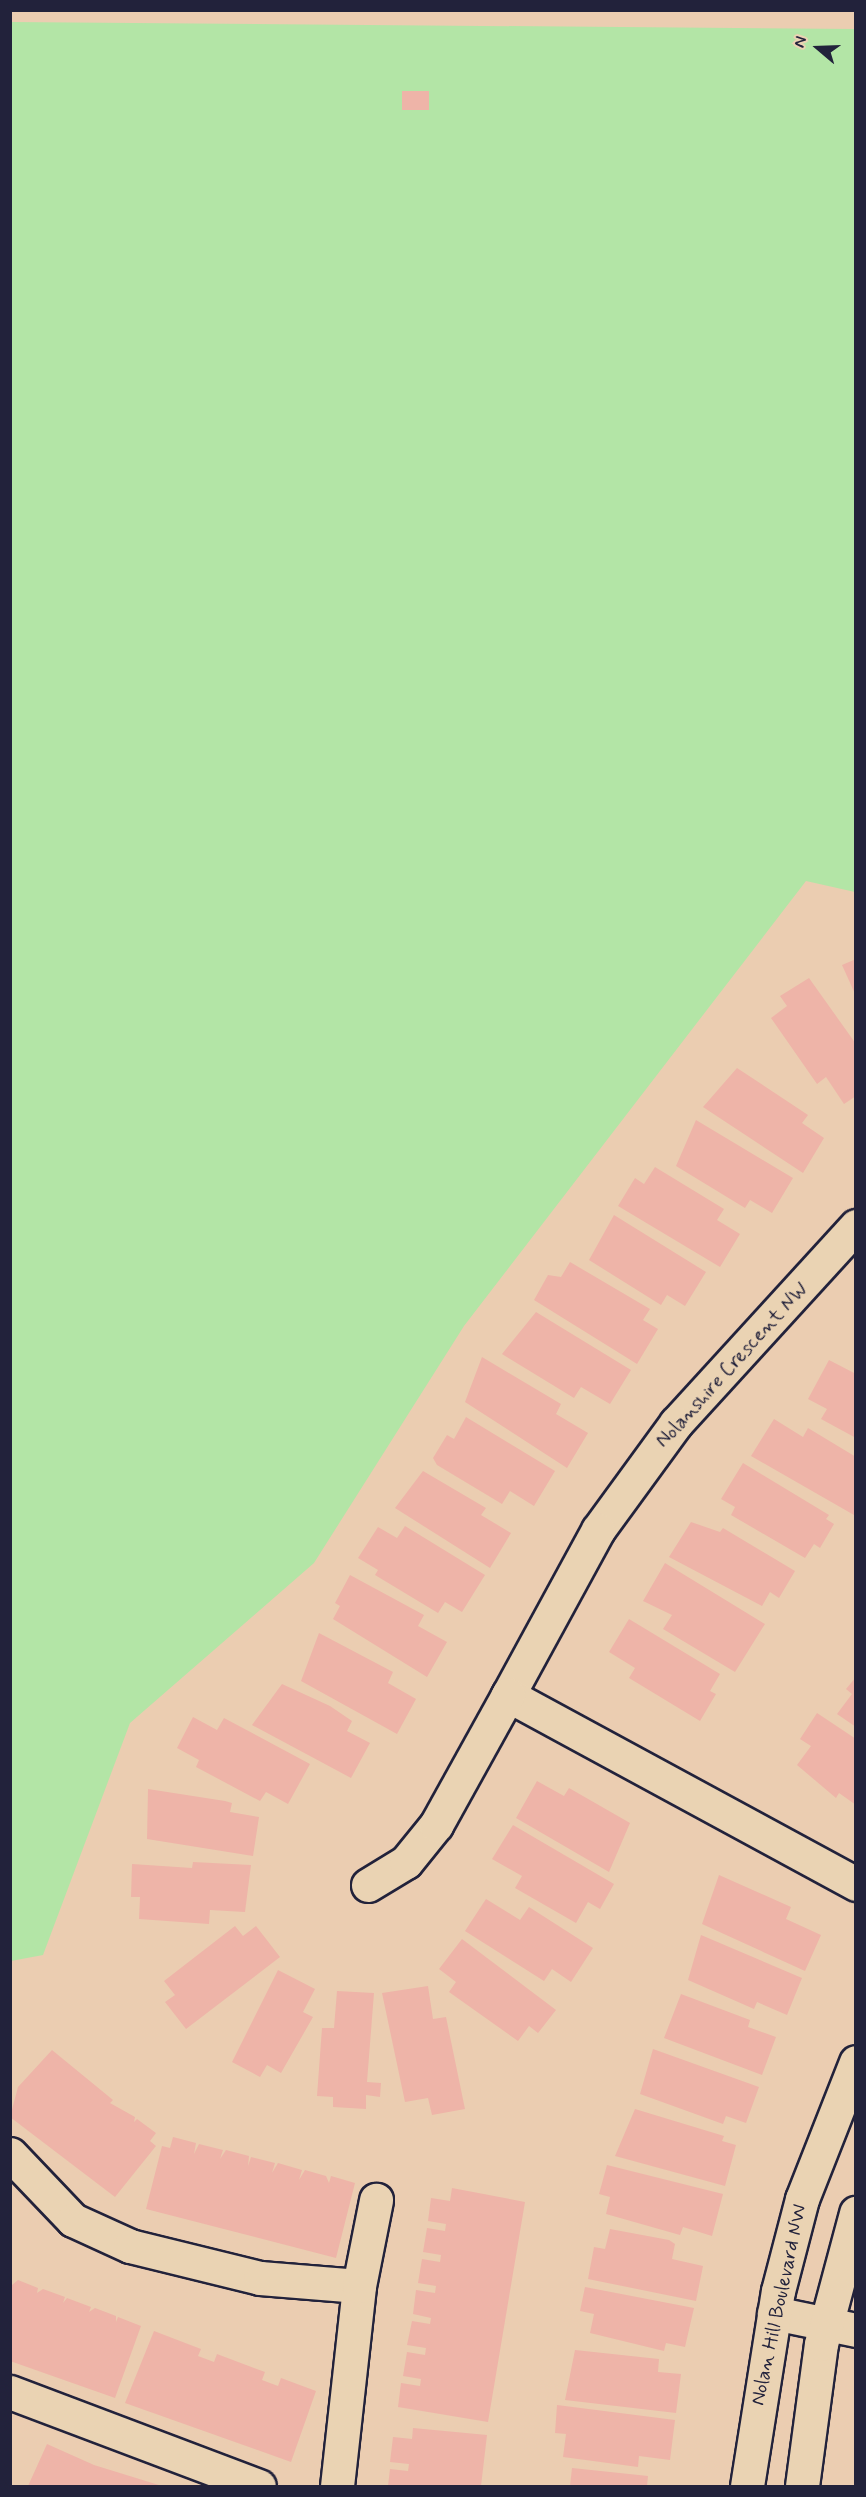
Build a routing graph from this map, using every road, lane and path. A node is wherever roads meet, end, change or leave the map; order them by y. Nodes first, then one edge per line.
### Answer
1 (855, 1226) edge
2 (508, 1695) junction
3 (855, 1884) edge
4 (368, 1886) dead end
5 (855, 2062) edge
6 (10, 2154) edge
7 (376, 2200) dead end
8 (855, 2212) edge
9 (359, 2286) junction
10 (774, 2313) junction
11 (840, 2327) edge
12 (10, 2392) edge
13 (259, 2487) edge
14 (336, 2487) edge
15 (747, 2487) edge
16 (802, 2487) edge

1 - 2 street, Nolanshire Crescent NW
2 - 3 street
2 - 4 street, Nolanshire Crescent NW
5 - 10 street, Nolan Hill Boulevard NW
6 - 9 street
7 - 9 street
8 - 11 street
9 - 14 street
10 - 11 street
10 - 15 street, Nolan Hill Boulevard NW
11 - 16 street
12 - 13 street

